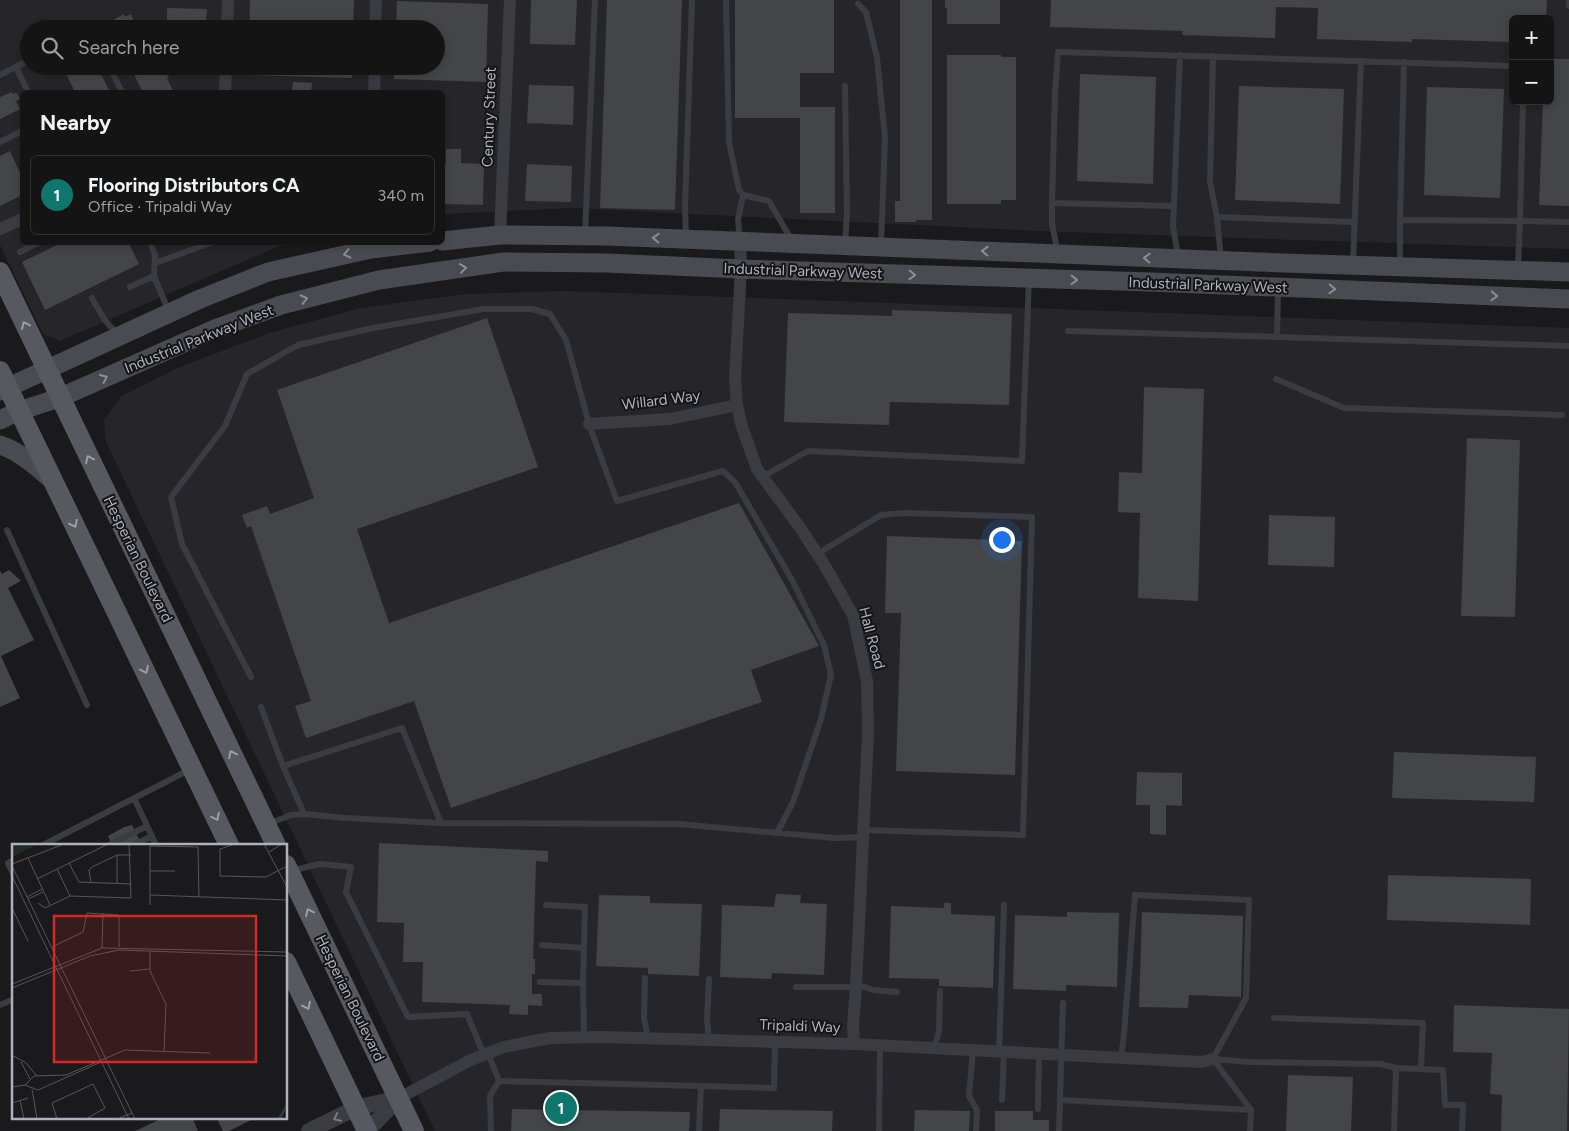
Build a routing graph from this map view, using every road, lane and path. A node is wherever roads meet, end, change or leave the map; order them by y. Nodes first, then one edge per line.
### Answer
1 (228, 0) edge
2 (376, 0) edge
3 (510, 0) edge
4 (595, 0) edge
5 (692, 0) edge
6 (726, 0) edge
7 (1569, 0) edge
8 (858, 4) dead end
9 (1569, 6) edge
10 (227, 20) edge
11 (376, 20) edge
12 (1180, 55) junction
13 (1213, 56) junction
14 (1361, 61) junction
15 (1404, 62) junction
16 (20, 66) edge
17 (1509, 66) edge
18 (16, 68) junction
19 (0, 75) edge
20 (114, 75) edge
21 (226, 75) edge
22 (375, 75) edge
23 (845, 86) dead end
24 (27, 90) edge
25 (121, 90) edge
26 (225, 90) edge
27 (374, 90) edge
28 (1523, 105) edge
29 (20, 132) edge
30 (0, 142) edge
31 (743, 195) junction
32 (1052, 203) junction
33 (1174, 206) junction
34 (1217, 217) junction
35 (20, 219) edge
36 (1400, 220) junction
37 (1520, 221) junction
38 (1354, 222) junction
39 (1569, 222) edge
40 (0, 229) edge
41 (500, 235) junction
42 (585, 236) junction
43 (686, 239) junction
44 (445, 241) edge
45 (740, 241) junction
46 (794, 244) junction
47 (34, 245) edge
48 (151, 245) edge
49 (204, 245) edge
50 (385, 245) edge
51 (370, 246) edge
52 (845, 246) junction
53 (881, 247) junction
54 (20, 252) dead end
55 (1058, 254) junction
56 (1178, 259) junction
57 (1221, 261) junction
58 (155, 262) junction
59 (1283, 263) junction
60 (1353, 264) junction
61 (1400, 267) junction
62 (740, 269) junction
63 (1518, 271) junction
64 (0, 272) edge
65 (1569, 272) edge
66 (154, 276) junction
67 (1029, 278) junction
68 (130, 287) dead end
69 (1281, 288) junction
70 (92, 298) dead end
71 (1569, 299) edge
72 (169, 313) junction
73 (1068, 331) dead end
74 (119, 336) junction
75 (1277, 337) junction
76 (1569, 346) edge
77 (46, 369) junction
78 (1276, 379) dead end
79 (3, 383) edge
80 (60, 398) junction
81 (737, 405) junction
82 (19, 411) junction
83 (1562, 416) dead end
84 (0, 420) edge
85 (589, 424) junction
86 (0, 445) edge
87 (762, 477) junction
88 (52, 480) junction
89 (7, 530) dead end
90 (818, 554) junction
91 (251, 677) dead end
92 (87, 705) dead end
93 (261, 707) dead end
94 (284, 766) junction
95 (192, 768) junction
96 (134, 798) junction
97 (304, 814) junction
98 (442, 823) junction
99 (266, 824) junction
100 (147, 826) junction
101 (777, 833) junction
102 (863, 833) junction
103 (152, 836) junction
104 (45, 844) edge
105 (111, 844) edge
106 (134, 844) edge
107 (156, 844) edge
108 (229, 844) edge
109 (276, 844) edge
110 (12, 861) edge
111 (288, 868) edge
112 (12, 872) edge
113 (546, 905) dead end
114 (1004, 905) dead end
115 (542, 945) dead end
116 (584, 948) junction
117 (288, 966) edge
118 (646, 978) dead end
119 (709, 979) dead end
120 (540, 982) dead end
121 (582, 983) junction
122 (856, 985) junction
123 (796, 987) dead end
124 (940, 990) dead end
125 (897, 992) dead end
126 (12, 1000) edge
127 (1063, 1003) dead end
128 (0, 1005) edge
129 (1274, 1018) dead end
130 (584, 1037) junction
131 (648, 1038) junction
132 (709, 1040) junction
133 (775, 1042) junction
134 (854, 1044) junction
135 (880, 1046) junction
136 (934, 1048) junction
137 (973, 1050) junction
138 (1002, 1052) junction
139 (486, 1054) junction
140 (1039, 1054) junction
141 (1061, 1055) junction
142 (1121, 1058) junction
143 (1213, 1058) junction
144 (1396, 1068) junction
145 (1421, 1068) junction
146 (499, 1081) junction
147 (701, 1086) junction
148 (399, 1098) junction
149 (1002, 1100) dead end
150 (1060, 1100) junction
151 (356, 1108) junction
152 (1038, 1109) dead end
153 (1251, 1110) junction
154 (309, 1131) edge
155 (367, 1131) edge
156 (414, 1131) edge
157 (491, 1131) edge
158 (700, 1131) edge
159 (879, 1131) edge
160 (976, 1131) edge
161 (1059, 1131) edge
162 (1250, 1131) edge
163 (1394, 1131) edge
164 (1462, 1131) edge

1 - 10 street
2 - 11 street
3 - 41 street, Century Street
4 - 42 lane
5 - 43 lane
6 - 31 lane
7 - 9 lane
8 - 53 lane
12 - 13 lane
12 - 32 lane
12 - 33 lane
13 - 14 lane
13 - 34 lane
14 - 15 lane
14 - 38 lane
15 - 17 lane
15 - 36 lane
16 - 18 lane
18 - 19 lane
18 - 24 lane
20 - 25 lane
21 - 26 street
22 - 27 street
23 - 52 lane
28 - 37 lane
29 - 30 lane
31 - 45 lane
31 - 46 lane
32 - 33 lane
32 - 55 lane
33 - 56 lane
34 - 38 lane
34 - 57 lane
35 - 40 street
36 - 37 lane
36 - 61 lane
37 - 39 lane
37 - 63 lane
38 - 60 lane
41 - 42 main road, Industrial Parkway West
41 - 44 main road, Industrial Parkway West
43 -> 42 main road, Industrial Parkway West
43 - 45 main road, Industrial Parkway West
45 - 46 main road, Industrial Parkway West
45 - 62 street, Hall Road
46 - 52 main road, Industrial Parkway West
47 - 54 lane
48 - 58 lane
49 - 58 lane
50 - 51 main road
51 -> 72 main road
52 - 53 main road, Industrial Parkway West
55 -> 53 main road, Industrial Parkway West
56 -> 55 main road, Industrial Parkway West
56 - 57 main road, Industrial Parkway West
57 - 59 main road, Industrial Parkway West
58 - 66 lane
59 - 60 main road, Industrial Parkway West
59 - 69 main road
60 - 61 main road, Industrial Parkway West
61 - 63 main road, Industrial Parkway West
62 -> 67 main road, Industrial Parkway West
80 -> 62 main road, Industrial Parkway West
62 - 81 street, Hall Road
63 - 65 main road, Industrial Parkway West
77 -> 64 main road, Hesperian Boulevard
66 - 68 lane
66 - 72 lane
67 -> 69 main road, Industrial Parkway West
67 - 87 lane
69 -> 71 main road, Industrial Parkway West
69 - 75 lane
70 - 74 lane
72 - 74 main road
73 - 75 lane
74 - 77 main road
75 - 76 lane
77 - 79 main road
77 - 80 main road, Hesperian Boulevard
78 - 83 lane
79 - 82 main road
80 - 82 main road, Industrial Parkway West
99 -> 80 main road, Hesperian Boulevard
81 - 85 street, Willard Way
81 - 87 street, Hall Road
82 - 84 main road, Industrial Parkway West
82 - 88 main road
85 - 91 lane
85 - 101 lane
86 - 88 main road
87 - 90 street, Hall Road
88 -> 95 main road
89 - 92 lane
90 - 102 street, Hall Road
90 - 102 lane
93 - 94 lane
94 - 97 lane
94 - 98 lane
95 - 96 lane
95 -> 108 main road
96 - 100 lane
96 - 104 lane
97 - 98 lane
97 - 99 lane
98 - 101 lane
99 - 109 main road, Hesperian Boulevard
100 - 103 lane
100 - 105 lane
101 - 102 lane
102 - 122 street, Hall Road
103 - 106 lane
103 - 107 lane
110 - 112 lane
111 - 139 lane
148 -> 111 main road, Hesperian Boulevard
113 - 116 lane
114 - 138 lane
115 - 116 lane
116 - 121 lane
117 -> 151 main road
118 - 131 lane
119 - 132 lane
120 - 121 lane
121 - 130 lane
122 - 123 lane
122 - 125 lane
122 - 134 street, Hall Road
124 - 136 lane
126 - 128 lane
127 - 141 lane
129 - 145 lane
130 - 131 street, Tripaldi Way
130 - 139 street, Tripaldi Way
131 - 132 street, Tripaldi Way
132 - 133 street, Tripaldi Way
133 - 134 street, Tripaldi Way
133 - 147 lane
134 - 135 street, Tripaldi Way
135 - 136 street, Tripaldi Way
135 - 159 lane
136 - 137 street, Tripaldi Way
137 - 138 street, Tripaldi Way
137 - 160 lane
138 - 140 street, Tripaldi Way
138 - 149 lane
139 - 146 lane
139 - 148 street, Tripaldi Way
140 - 141 street, Tripaldi Way
140 - 152 lane
141 - 142 street, Tripaldi Way
141 - 150 lane
142 - 143 street, Tripaldi Way
142 - 143 lane
143 - 144 lane
143 - 153 lane
144 - 145 lane
144 - 163 lane
145 - 164 lane
146 - 147 lane
146 - 157 lane
147 - 158 lane
148 - 151 street
148 - 155 street
148 - 156 main road, Hesperian Boulevard
150 - 153 lane
150 - 161 lane
151 -> 154 street
151 - 155 main road
153 - 162 lane

